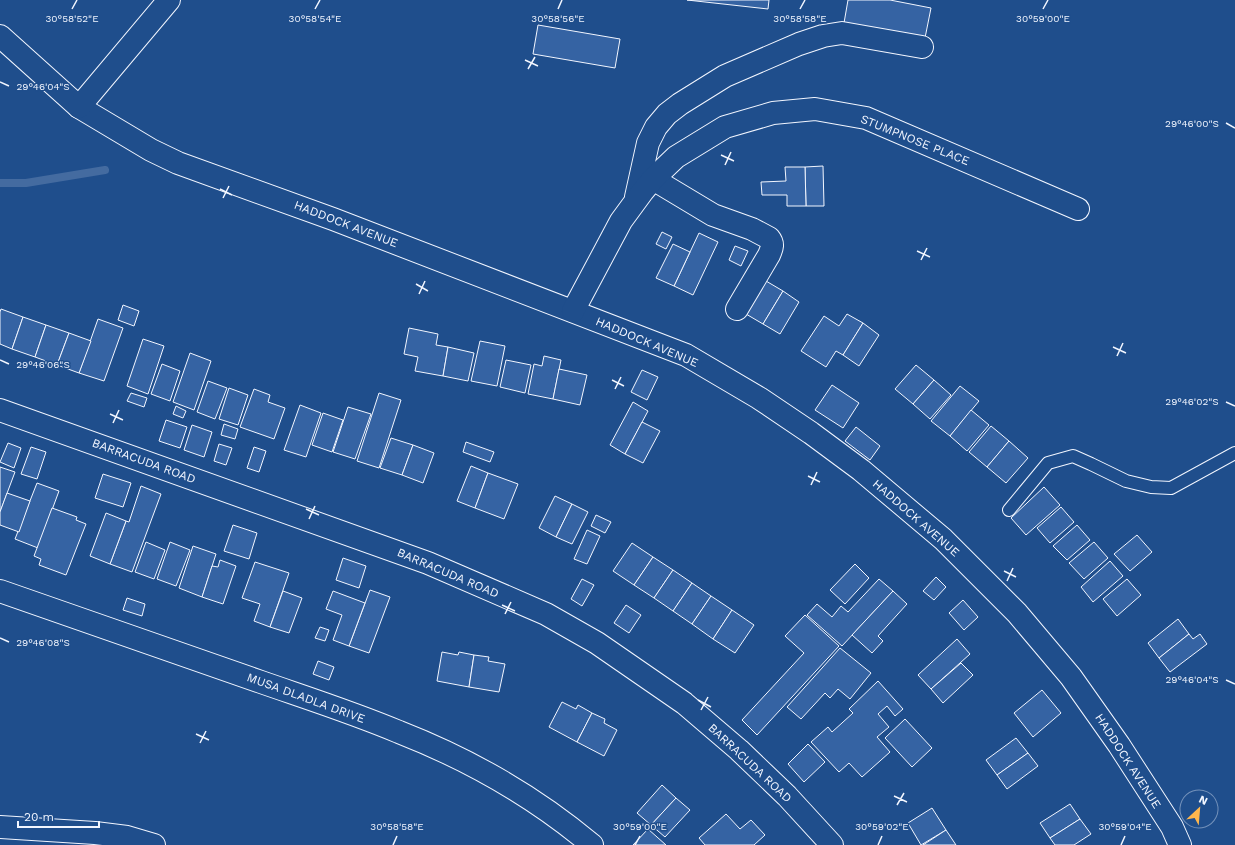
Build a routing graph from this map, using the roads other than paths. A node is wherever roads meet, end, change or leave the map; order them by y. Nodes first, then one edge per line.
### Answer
1 (169, 0) edge
2 (0, 36) edge
3 (922, 47) dead end
4 (79, 107) junction
5 (653, 179) junction
6 (635, 202) junction
7 (1078, 209) dead end
8 (737, 309) dead end
9 (573, 311) junction
10 (0, 410) edge
11 (1235, 453) edge
12 (1009, 510) dead end
13 (0, 591) edge
14 (0, 827) edge
15 (154, 845) edge
16 (592, 845) edge
17 (832, 845) edge
18 (1180, 845) edge

1 - 4 street
2 - 4 street, HADDOCK AVENUE
3 - 6 street
4 - 9 street, HADDOCK AVENUE
5 - 6 street, STUMPNOSE PLACE
5 - 7 street, STUMPNOSE PLACE
5 - 8 street
6 - 9 street, STUMPNOSE PLACE
9 - 18 street, HADDOCK AVENUE
10 - 17 street, BARRACUDA ROAD
11 - 12 lane
13 - 16 street, MUSA DLADLA DRIVE
14 - 15 street

